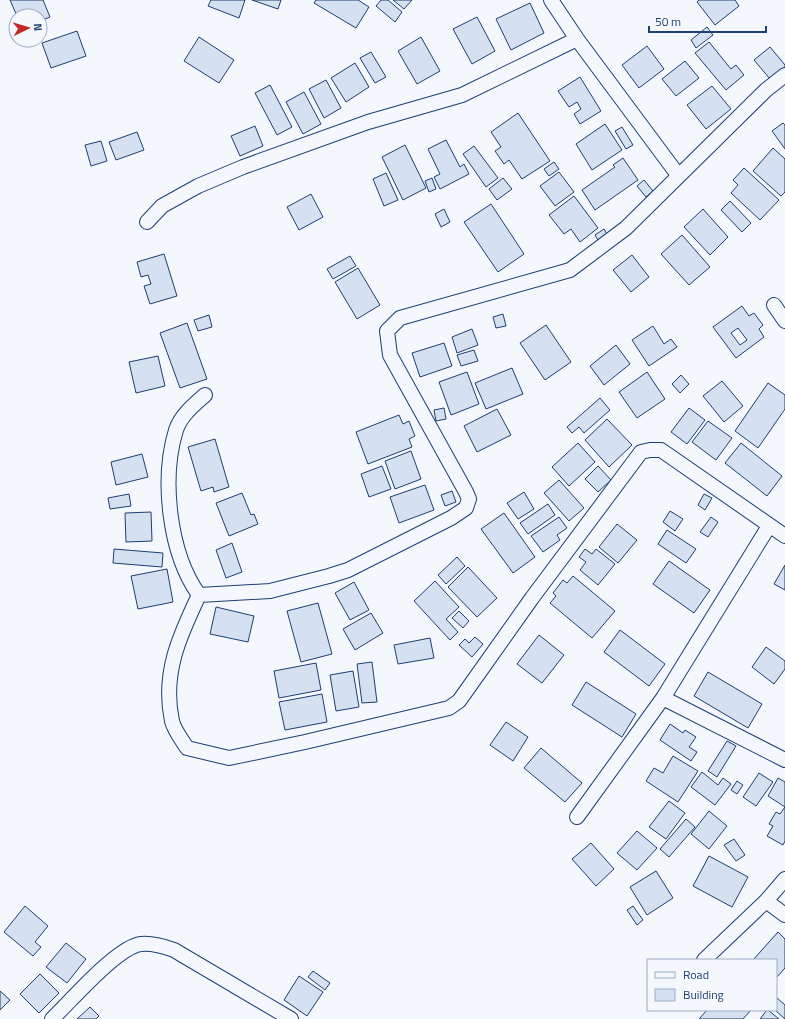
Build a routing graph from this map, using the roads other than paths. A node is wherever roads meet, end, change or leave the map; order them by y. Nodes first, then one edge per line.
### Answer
1 (551, 0) edge
2 (577, 39) junction
3 (785, 75) edge
4 (678, 175) junction
5 (146, 222) dead end
6 (774, 305) dead end
7 (785, 321) edge
8 (206, 395) dead end
9 (769, 526) junction
10 (785, 536) edge
11 (199, 596) junction
12 (663, 698) junction
13 (785, 760) edge
14 (577, 817) dead end
15 (785, 879) edge
16 (766, 901) junction
17 (785, 915) edge
18 (705, 959) edge
19 (52, 1019) edge
20 (291, 1019) edge

1 - 2 street
2 - 4 street
2 - 5 street
3 - 4 street
4 - 11 street
6 - 7 street
8 - 11 street
9 - 10 street
9 - 11 street
9 - 12 street
12 - 13 street
12 - 14 street
15 - 16 street
16 - 17 street
16 - 18 street
19 - 20 street

